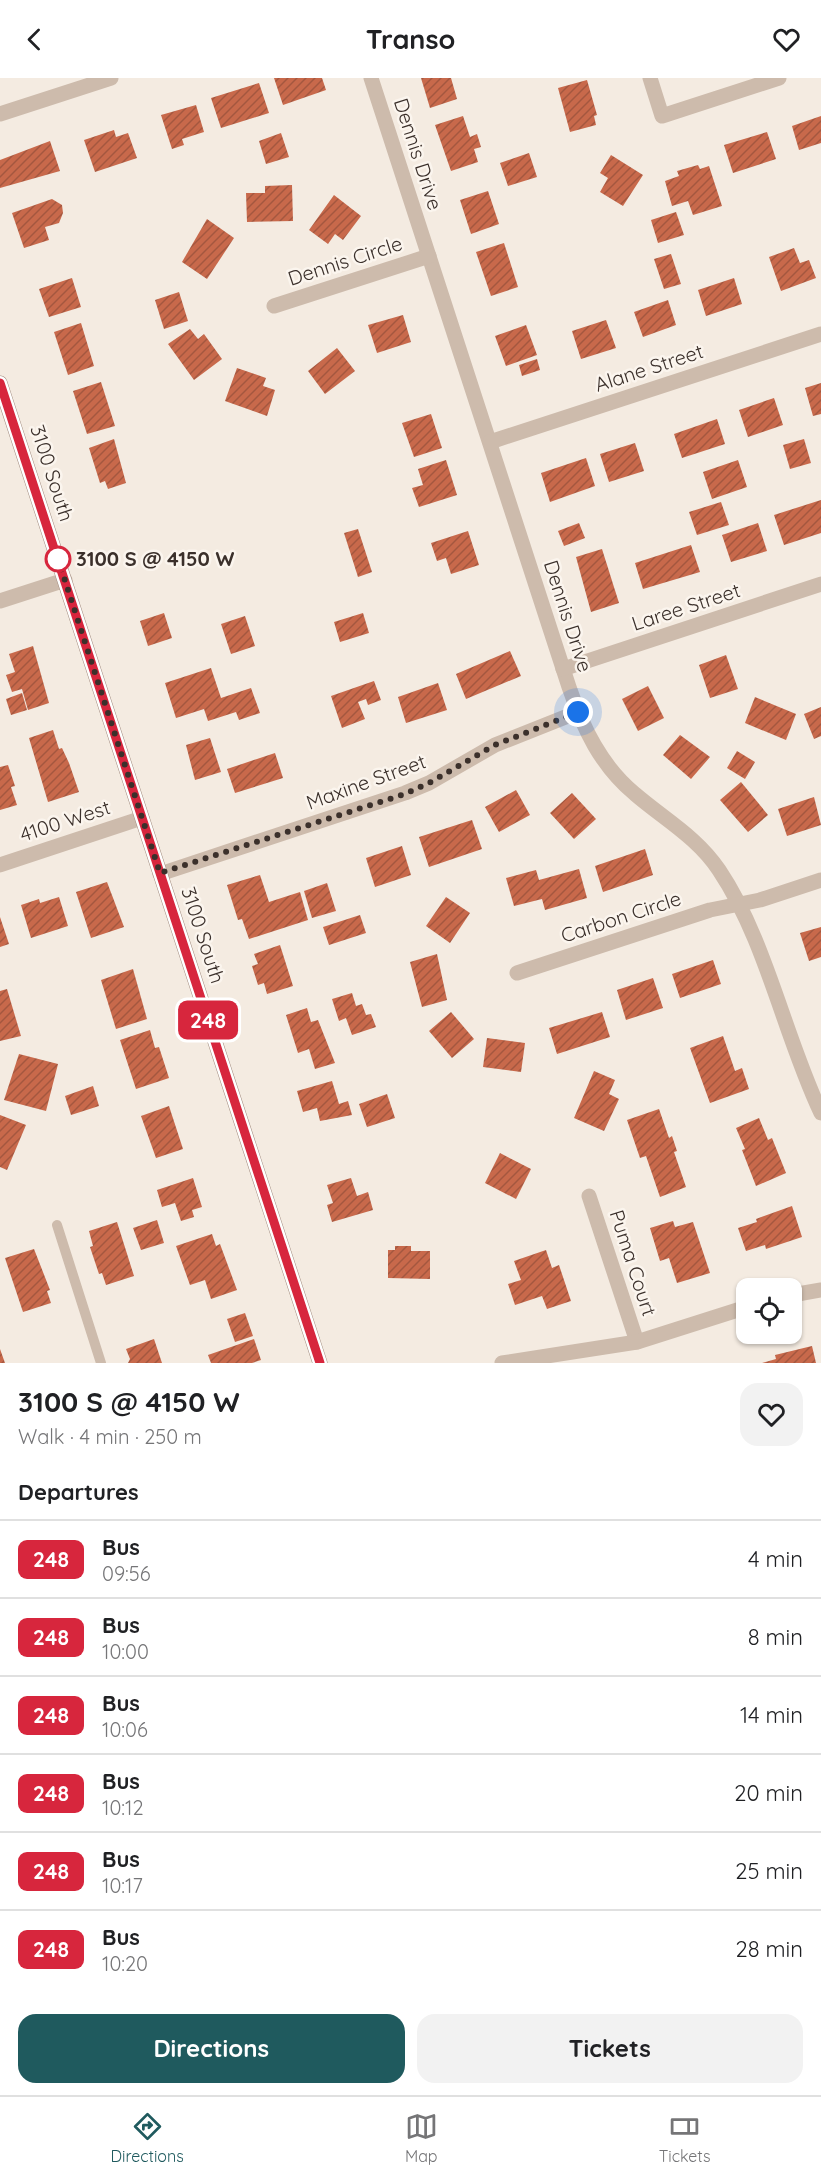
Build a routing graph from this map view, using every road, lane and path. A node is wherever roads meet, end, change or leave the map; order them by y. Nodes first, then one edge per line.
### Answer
1 (111, 78) edge
2 (371, 78) edge
3 (650, 78) edge
4 (779, 78) edge
5 (0, 114) edge
6 (429, 256) junction
7 (274, 306) dead end
8 (821, 334) edge
9 (0, 383) edge
10 (490, 442) junction
11 (65, 580) junction
12 (821, 584) edge
13 (0, 601) edge
14 (563, 669) junction
15 (578, 712) junction
16 (142, 818) junction
17 (0, 865) edge
18 (160, 873) junction
19 (821, 880) edge
20 (739, 904) junction
21 (517, 974) dead end
22 (821, 1113) edge
23 (589, 1196) dead end
24 (57, 1225) dead end
25 (821, 1290) edge
26 (802, 1293) edge
27 (736, 1310) edge
28 (637, 1342) junction
29 (101, 1363) edge
30 (320, 1363) edge
31 (502, 1363) edge

1 - 5 street
2 - 6 street, Dennis Drive
3 - 4 street
6 - 7 street, Dennis Circle
6 - 10 street, Dennis Drive
8 - 10 street, Alane Street
9 - 11 main road, 3100 South
10 - 14 street, Dennis Drive
11 - 13 street
11 - 16 main road, 3100 South
12 - 14 street, Laree Street
14 - 15 street, Dennis Drive
15 - 18 street, Maxine Street
15 - 20 street, Dennis Drive
16 - 17 street, 4100 West
16 - 18 main road, 3100 South
18 - 30 main road, 3100 South
19 - 20 street, Carbon Circle
20 - 21 street, Carbon Circle
20 - 22 street, Dennis Drive
23 - 28 street, Puma Court
24 - 29 lane
25 - 26 street
27 - 28 street
28 - 31 street

